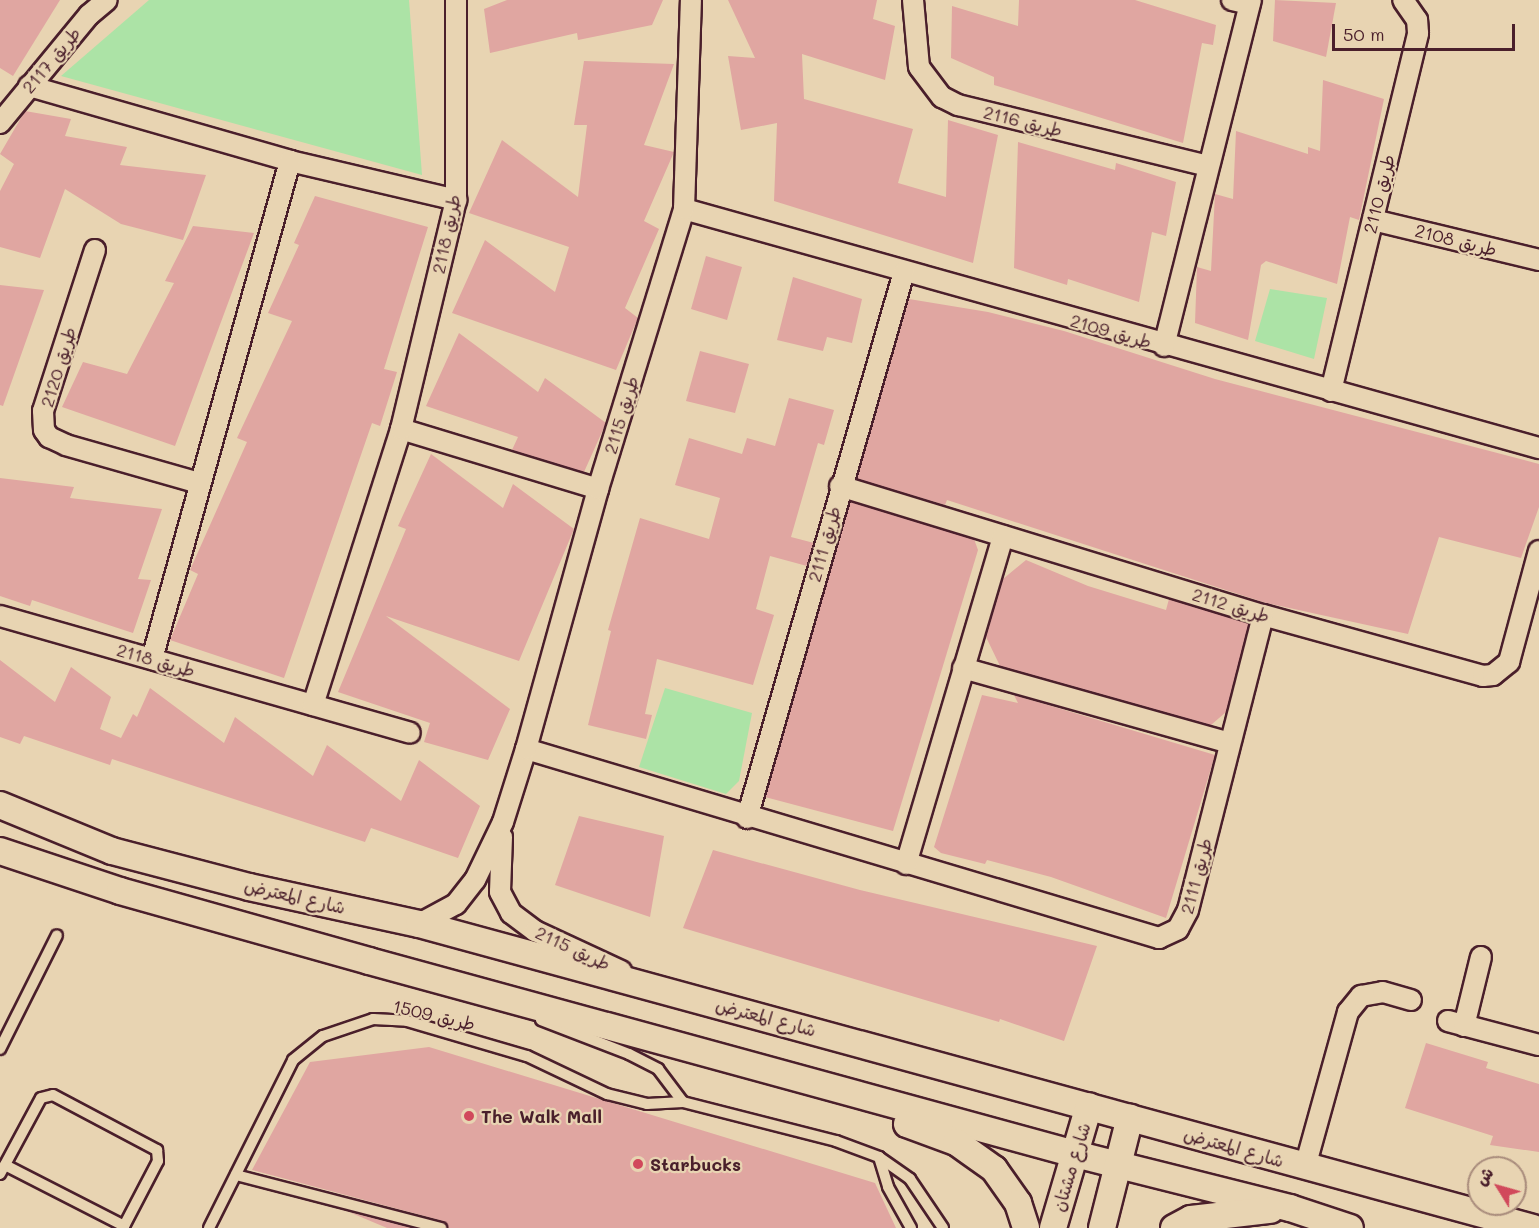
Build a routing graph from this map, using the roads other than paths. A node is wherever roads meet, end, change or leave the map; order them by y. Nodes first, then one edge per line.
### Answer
1 (107, 0) edge
2 (456, 0) edge
3 (691, 0) edge
4 (913, 0) edge
5 (1403, 0) edge
6 (1244, 2) edge
7 (29, 86) junction
8 (0, 123) edge
9 (290, 161) junction
10 (1208, 166) junction
11 (456, 200) junction
12 (684, 209) junction
13 (1373, 220) junction
14 (95, 250) dead end
15 (1539, 260) edge
16 (904, 272) junction
17 (1164, 346) junction
18 (1331, 391) junction
19 (402, 429) junction
20 (1539, 448) edge
21 (199, 483) junction
22 (840, 486) junction
23 (598, 489) junction
24 (1003, 536) junction
25 (1539, 551) edge
26 (1263, 615) junction
27 (0, 616) edge
28 (152, 659) junction
29 (963, 668) junction
30 (312, 705) junction
31 (410, 732) dead end
32 (1230, 743) junction
33 (526, 749) junction
34 (0, 805) edge
35 (747, 818) junction
36 (503, 822) junction
37 (0, 851) edge
38 (906, 864) junction
39 (50, 868) junction
40 (0, 871) edge
41 (419, 924) junction
42 (57, 935) dead end
43 (1481, 957) dead end
44 (459, 983) junction
45 (657, 988) junction
46 (1411, 1000) dead end
47 (1539, 1044) edge
48 (0, 1049) edge
49 (809, 1079) junction
50 (683, 1102) junction
51 (1089, 1107) junction
52 (1130, 1117) junction
53 (1075, 1154) junction
54 (879, 1157) junction
55 (1116, 1165) junction
56 (1305, 1167) junction
57 (2, 1170) edge
58 (236, 1175) junction
59 (1431, 1202) junction
60 (1290, 1208) junction
61 (1539, 1216) edge
62 (124, 1227) edge
63 (209, 1228) edge
64 (441, 1228) edge
65 (911, 1228) edge
66 (943, 1228) edge
67 (1026, 1228) edge
68 (1053, 1228) edge
69 (1102, 1228) edge
70 (1174, 1228) edge
71 (1350, 1228) edge
72 (1533, 1228) edge

1 - 7 street, طريق 2117
2 - 11 street, طريق 2118
3 - 12 street, طريق 2115
4 - 10 street, طريق 2116
5 - 13 street, طريق 2110
6 - 10 street
7 - 8 street, طريق 2117
7 - 9 street
9 - 11 street
9 - 21 street
10 - 17 street
11 - 19 street, طريق 2118
12 - 16 street, طريق 2109
12 - 23 street, طريق 2115
13 - 15 street, طريق 2108
13 - 18 street, طريق 2110
14 - 21 street, طريق 2120
16 - 17 street, طريق 2109
16 - 22 street, طريق 2111
17 - 18 street, طريق 2109
18 - 20 street, طريق 2109
19 - 23 street
19 - 30 street, طريق 2118
21 - 28 street
22 - 24 street, طريق 2112
22 - 35 street, طريق 2111
23 - 33 street, طريق 2115
24 - 26 street, طريق 2112
24 - 29 street
25 - 26 street, طريق 2112
26 - 32 street, طريق 2111
27 - 28 street, طريق 2118
28 - 30 street, طريق 2118
29 - 32 street
29 - 38 street
30 - 31 street, طريق 2118
32 - 38 street, طريق 2111
33 - 35 street, طريق 2111
33 - 36 street, طريق 2115
34 - 41 street, شارع المعترض
35 - 38 street, طريق 2111
36 - 41 street, طريق 2115
36 - 45 street, طريق 2115
37 - 39 street
39 - 40 street
39 - 44 street
41 - 45 street, شارع المعترض
42 - 48 lane
43 - 47 street
44 - 49 street
44 - 50 lane
45 - 51 street, شارع المعترض
46 - 56 street
49 - 53 street
49 - 67 street
50 - 54 lane, طريق 1509
50 - 58 lane, طريق 1509
51 - 52 street, شارع المعترض
51 - 53 street, شارع مشتان
52 - 55 street
52 - 56 street, شارع المعترض
53 - 55 street
53 - 68 street, شارع مشتان
54 - 65 lane
54 - 66 lane, طريق 1509
55 - 60 street
55 - 69 street
56 - 59 street, شارع المعترض
57 - 62 lane
57 - 62 lane
58 - 63 lane, طريق 1509
58 - 64 lane
59 - 61 street
59 - 72 street, شارع المعترض
60 - 70 street
60 - 71 street

